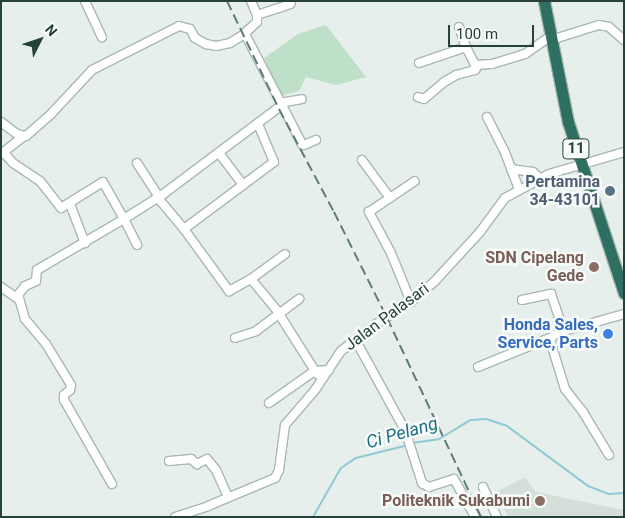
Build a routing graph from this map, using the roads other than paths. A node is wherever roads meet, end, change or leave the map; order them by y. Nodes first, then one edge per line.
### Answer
1 (85, 1) edge
2 (251, 1) edge
3 (291, 1) edge
4 (544, 1) edge
5 (257, 15) junction
6 (459, 27) dead end
7 (245, 34) junction
8 (102, 37) dead end
9 (551, 38) junction
10 (624, 40) edge
11 (466, 46) junction
12 (419, 63) dead end
13 (478, 66) junction
14 (418, 97) dead end
15 (302, 98) dead end
16 (281, 104) junction
17 (488, 117) dead end
18 (1, 122) edge
19 (258, 124) junction
20 (24, 137) junction
21 (316, 140) dead end
22 (624, 152) edge
23 (2, 154) edge
24 (219, 154) junction
25 (362, 160) dead end
26 (137, 163) dead end
27 (580, 165) junction
28 (511, 169) junction
29 (540, 178) junction
30 (415, 181) dead end
31 (243, 185) junction
32 (518, 189) junction
33 (159, 197) junction
34 (390, 198) junction
35 (70, 204) junction
36 (124, 219) junction
37 (184, 228) junction
38 (85, 243) junction
39 (137, 245) dead end
40 (284, 254) dead end
41 (620, 269) edge
42 (251, 279) junction
43 (1, 288) edge
44 (624, 293) edge
45 (18, 299) junction
46 (299, 299) dead end
47 (522, 300) dead end
48 (411, 302) junction
49 (280, 314) junction
50 (624, 314) edge
51 (564, 331) junction
52 (552, 337) junction
53 (235, 338) dead end
54 (356, 341) junction
55 (478, 368) dead end
56 (314, 370) junction
57 (329, 370) junction
58 (321, 379) junction
59 (270, 403) dead end
60 (609, 455) dead end
61 (169, 461) dead end
62 (112, 484) dead end
63 (483, 487) dead end
64 (228, 497) junction
65 (175, 517) edge
66 (475, 517) edge
67 (497, 517) edge

1 - 8 street
2 - 5 street
3 - 5 street
4 - 9 highway, 11
5 - 7 street
6 - 11 street
7 - 16 street
7 - 20 street
9 - 10 street
9 - 13 street
9 - 27 highway, 11
11 - 12 street
11 - 13 street
13 - 14 street
15 - 16 street
16 - 19 street
16 - 21 street
17 - 28 street
18 - 20 street
19 - 24 street
19 - 31 street
20 - 23 street
22 - 27 street, Jalan Palasari
23 - 35 street
24 - 31 street
24 - 33 street
25 - 34 street
26 - 33 street
27 - 29 street, Jalan Palasari
27 - 41 highway, 11
28 - 29 street
28 - 32 street
29 - 32 street, Jalan Palasari
30 - 34 street
31 - 37 street
32 - 48 street, Jalan Palasari
33 - 36 street
33 - 37 street
34 - 48 street
35 - 36 street
35 - 38 street
36 - 38 street
36 - 39 street
37 - 42 street
38 - 45 street
40 - 42 street
41 - 44 highway, 11
42 - 49 street
43 - 45 street
45 - 62 street
46 - 49 street
47 - 51 street
48 - 54 street, Jalan Palasari
49 - 53 street
49 - 56 street
50 - 51 street
51 - 52 street
52 - 55 street
52 - 60 street
54 - 57 street, Jalan Palasari
54 - 66 street
56 - 57 street
56 - 58 street
56 - 59 street
57 - 58 street, Jalan Palasari
58 - 64 street, Jalan Palasari
61 - 64 street
63 - 67 street
64 - 65 street, Jalan Palasari

